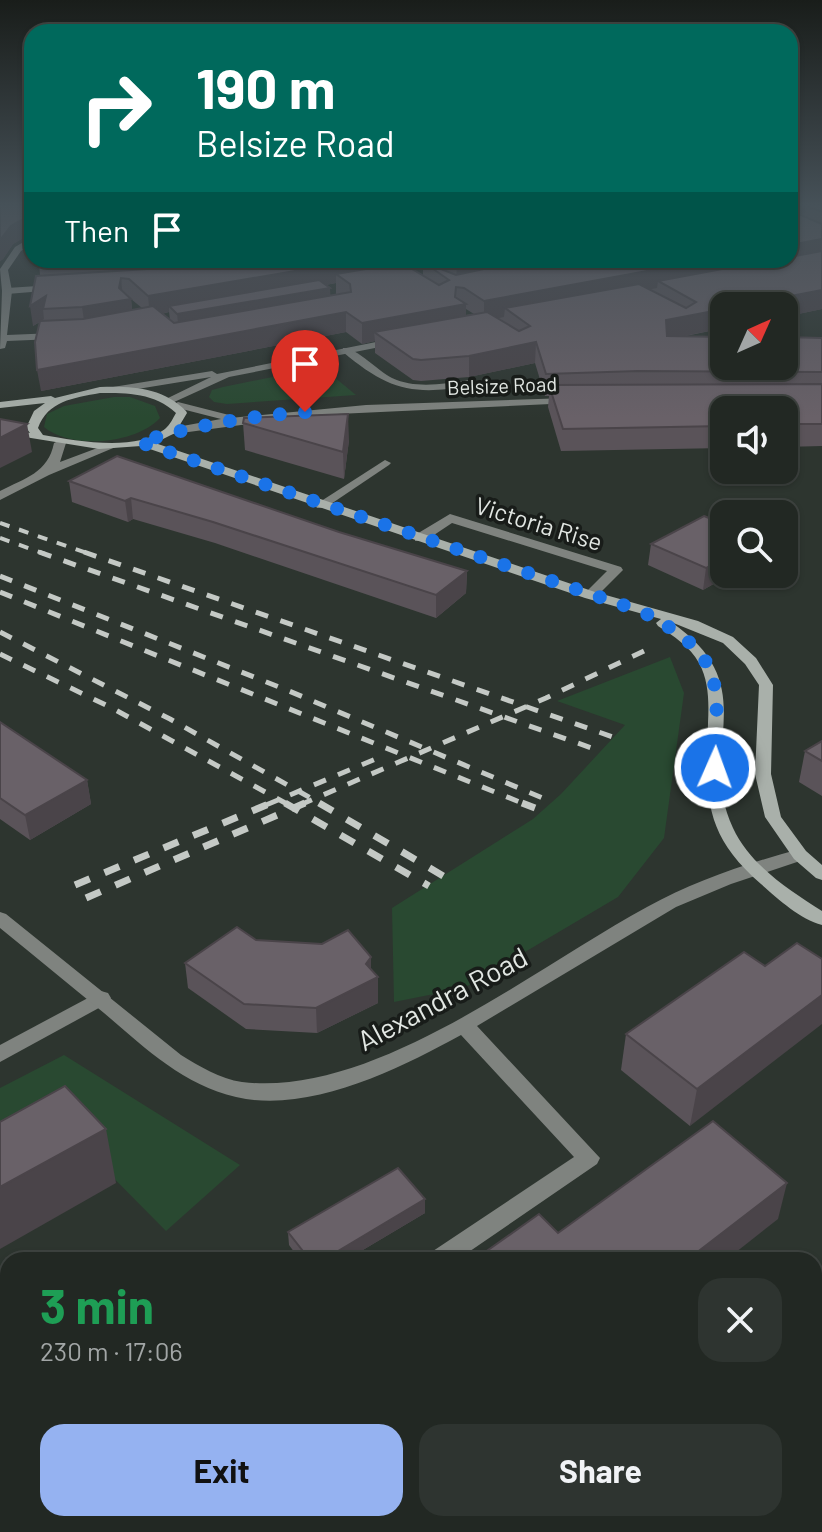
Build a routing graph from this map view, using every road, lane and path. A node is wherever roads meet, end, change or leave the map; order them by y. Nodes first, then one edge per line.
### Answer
1 (5, 275) edge
2 (68, 287) edge
3 (7, 291) junction
4 (2, 322) edge
5 (65, 335) edge
6 (406, 339) edge
7 (1, 343) edge
8 (347, 350) junction
9 (226, 374) junction
10 (468, 383) dead end
11 (113, 390) junction
12 (64, 398) junction
13 (581, 401) edge
14 (175, 402) junction
15 (0, 405) edge
16 (231, 418) junction
17 (0, 430) edge
18 (166, 432) junction
19 (39, 438) junction
20 (139, 442) junction
21 (60, 443) junction
22 (112, 446) junction
23 (385, 463) dead end
24 (45, 472) junction
25 (1, 495) edge
26 (321, 505) junction
27 (420, 538) junction
28 (590, 595) junction
29 (641, 611) junction
30 (800, 855) junction
31 (757, 870) junction
32 (822, 874) edge
33 (0, 918) edge
34 (822, 919) edge
35 (101, 998) junction
36 (463, 1024) junction
37 (0, 1054) edge
38 (450, 1252) edge

1 - 3 street
2 - 3 street
3 - 4 street
4 - 7 street
5 - 7 street
6 - 8 street
8 - 9 street
8 - 10 street
9 - 11 street
9 - 14 street
11 - 12 main road
11 - 14 main road
12 - 15 main road
12 - 19 main road
13 - 16 street, Belsize Road
14 - 16 street, Belsize Road
14 - 18 main road
16 - 18 street, Belsize Road
17 - 19 main road
18 - 20 main road
19 - 21 main road
20 - 22 main road
20 - 26 main road
21 - 22 main road
21 - 24 street
22 - 24 street
23 - 26 street
24 - 25 street
26 - 27 main road
27 - 28 main road
27 - 28 street, Victoria Rise
28 - 29 main road
29 - 30 main road
29 - 31 main road
30 - 31 street, Alexandra Road
30 - 32 main road
31 - 34 main road
31 - 36 street, Alexandra Road
33 - 35 street, Alexandra Road
35 - 36 street, Alexandra Road
35 - 37 street
36 - 38 street

